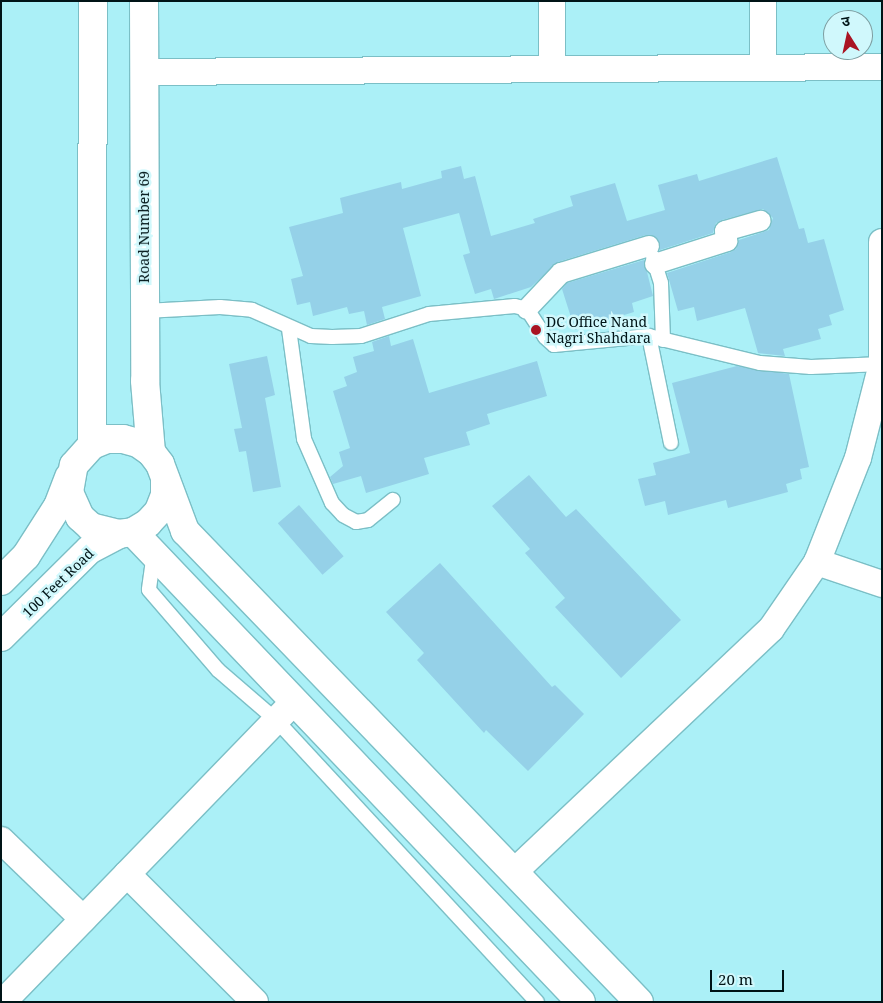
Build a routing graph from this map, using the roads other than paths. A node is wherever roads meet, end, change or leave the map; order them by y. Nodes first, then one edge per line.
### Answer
1 (93, 1) edge
2 (144, 1) edge
3 (552, 1) edge
4 (764, 1) edge
5 (882, 66) edge
6 (763, 68) junction
7 (552, 69) junction
8 (144, 72) junction
9 (761, 221) dead end
10 (882, 242) edge
11 (652, 255) junction
12 (882, 280) edge
13 (527, 309) junction
14 (145, 310) junction
15 (289, 329) junction
16 (649, 336) junction
17 (663, 340) junction
18 (882, 364) edge
19 (671, 443) dead end
20 (92, 445) junction
21 (151, 452) junction
22 (74, 465) junction
23 (165, 479) junction
24 (394, 500) dead end
25 (126, 533) junction
26 (154, 553) junction
27 (817, 562) junction
28 (1, 581) edge
29 (882, 584) edge
30 (1, 637) edge
31 (295, 701) junction
32 (276, 720) junction
33 (1, 840) edge
34 (515, 870) junction
35 (127, 874) junction
36 (83, 919) junction
37 (3, 1002) edge
38 (255, 1002) edge
39 (536, 1002) edge
40 (581, 1002) edge
41 (639, 1002) edge

1 - 20 main road
2 - 8 main road, Road Number 69
3 - 7 street
4 - 6 street
5 - 6 street
6 - 7 street
7 - 8 street
8 - 14 main road, Road Number 69
9 - 11 street
10 - 12 street
11 - 13 street
11 - 17 lane
12 - 18 street
13 - 15 lane
13 - 16 lane
14 - 15 lane
14 - 21 main road, Road Number 69
15 - 24 lane
16 - 17 lane
16 - 19 lane
17 - 18 lane
18 - 27 street
20 - 21 main road
20 - 22 main road
21 - 23 main road
22 - 25 main road
22 - 28 main road
23 - 25 main road
23 - 34 main road
25 - 26 main road
25 - 30 main road, 100 Feet Road
26 - 31 main road
26 - 32 lane
27 - 29 street
27 - 34 street
31 - 32 street
31 - 40 main road
32 - 35 street
32 - 39 lane
33 - 36 street
34 - 41 main road
35 - 36 street
35 - 38 street
36 - 37 street

